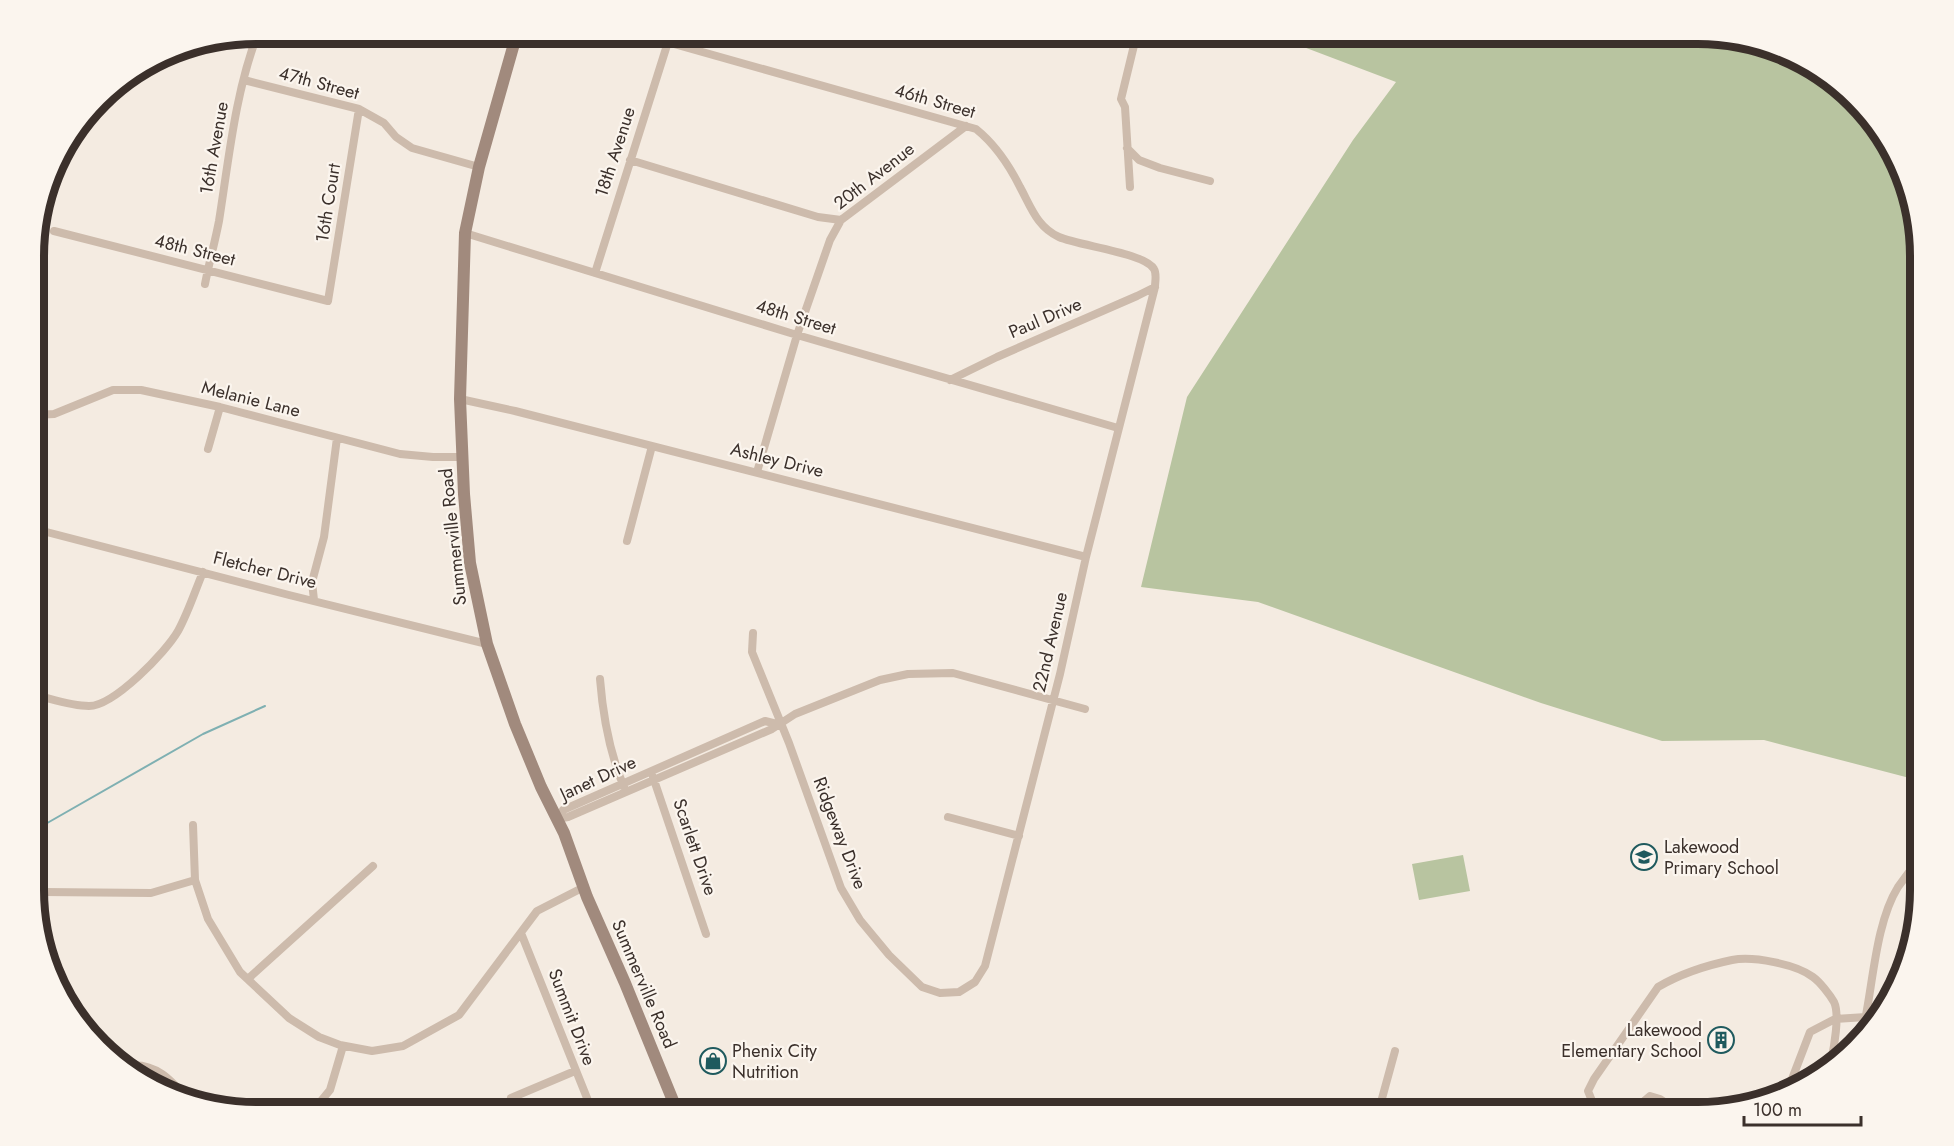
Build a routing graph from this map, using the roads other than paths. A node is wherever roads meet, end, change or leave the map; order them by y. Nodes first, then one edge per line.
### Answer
1 (255, 44) edge
2 (514, 44) edge
3 (667, 44) edge
4 (675, 44) edge
5 (1134, 44) edge
6 (244, 80) junction
7 (359, 109) junction
8 (966, 126) junction
9 (1127, 148) junction
10 (630, 159) junction
11 (480, 167) junction
12 (1210, 181) dead end
13 (1130, 188) dead end
14 (841, 220) junction
15 (54, 231) dead end
16 (465, 233) junction
17 (208, 271) junction
18 (595, 273) junction
19 (205, 284) dead end
20 (1155, 287) junction
21 (328, 301) joint
22 (797, 335) junction
23 (950, 380) junction
24 (460, 399) junction
25 (220, 407) junction
26 (44, 415) edge
27 (1118, 428) junction
28 (337, 438) junction
29 (652, 446) junction
30 (208, 449) dead end
31 (462, 457) junction
32 (757, 472) junction
33 (44, 531) edge
34 (627, 541) dead end
35 (1086, 557) junction
36 (203, 572) junction
37 (314, 600) junction
38 (753, 633) dead end
39 (487, 644) junction
40 (600, 679) dead end
41 (44, 697) edge
42 (1053, 701) junction
43 (1085, 709) dead end
44 (781, 725) junction
45 (651, 771) junction
46 (654, 781) junction
47 (623, 783) junction
48 (627, 793) junction
49 (948, 817) dead end
50 (557, 819) junction
51 (193, 825) dead end
52 (1018, 836) junction
53 (373, 866) dead end
54 (1910, 872) edge
55 (195, 880) junction
56 (584, 887) junction
57 (44, 892) dead end
58 (521, 933) junction
59 (706, 934) dead end
60 (249, 978) junction
61 (959, 992) joint
62 (1869, 1016) edge
63 (1835, 1019) junction
64 (1868, 1019) edge
65 (343, 1046) junction
66 (1395, 1051) dead end
67 (1833, 1054) edge
68 (137, 1067) edge
69 (575, 1071) junction
70 (1789, 1082) edge
71 (177, 1087) edge
72 (511, 1098) dead end
73 (320, 1102) edge
74 (588, 1102) edge
75 (673, 1102) edge
76 (1381, 1102) edge
77 (1592, 1102) edge
78 (1643, 1102) edge
79 (1665, 1102) edge

1 - 6 street, 16th Avenue
2 - 11 main road, Summerville Road
3 - 10 street, 18th Avenue
4 - 8 street, 46th Street
5 - 9 street
6 - 7 street, 47th Street
6 - 17 street, 16th Avenue
7 - 11 street, 47th Street
7 - 21 street, 16th Court
8 - 14 street, 20th Avenue
8 - 20 street, 46th Street
9 - 12 street
9 - 13 street
10 - 14 street
10 - 18 street, 18th Avenue
11 - 16 main road, Summerville Road
14 - 22 street, 20th Avenue
15 - 17 street, 48th Street
16 - 18 street, 48th Street
16 - 24 main road, Summerville Road
17 - 19 street, 16th Avenue
17 - 21 street, 48th Street
18 - 22 street, 48th Street
20 - 23 street, Paul Drive
20 - 27 street, 22nd Avenue
22 - 23 street, 48th Street
22 - 32 street, 20th Avenue
23 - 27 street, 48th Street
24 - 29 street, Ashley Drive
24 - 31 main road, Summerville Road
25 - 26 street, Melanie Lane
25 - 28 street, Melanie Lane
25 - 30 street
27 - 35 street, 22nd Avenue
28 - 31 street, Melanie Lane
28 - 37 street
29 - 32 street, Ashley Drive
29 - 34 street
31 - 39 main road, Summerville Road
32 - 35 street, Ashley Drive
33 - 36 street, Fletcher Drive
35 - 42 street, 22nd Avenue
36 - 37 street, Fletcher Drive
36 - 41 street
37 - 39 street, Fletcher Drive
38 - 44 street, Ridgeway Drive
39 - 50 main road, Summerville Road
40 - 47 street
42 - 43 street, Janet Drive
42 - 44 street, Janet Drive
42 - 52 street, 22nd Avenue
44 - 45 street, Janet Drive
44 - 46 street, Janet Drive
44 - 61 street, Ridgeway Drive
45 - 46 street, Scarlett Drive
45 - 47 street, Janet Drive
46 - 48 street, Janet Drive
46 - 59 street, Scarlett Drive
47 - 48 street
47 - 50 street, Janet Drive
48 - 50 street, Janet Drive
49 - 52 street
50 - 56 main road, Summerville Road
51 - 55 street
52 - 61 street, 22nd Avenue
53 - 60 street
54 - 62 street
55 - 57 street
55 - 60 street
56 - 58 street
56 - 75 main road, Summerville Road
58 - 65 street
58 - 69 street, Summit Drive
60 - 65 street
63 - 64 street
63 - 67 street
63 - 70 street
63 - 77 street
65 - 73 street
66 - 76 street
68 - 71 street
69 - 72 street
69 - 74 street, Summit Drive
78 - 79 street

